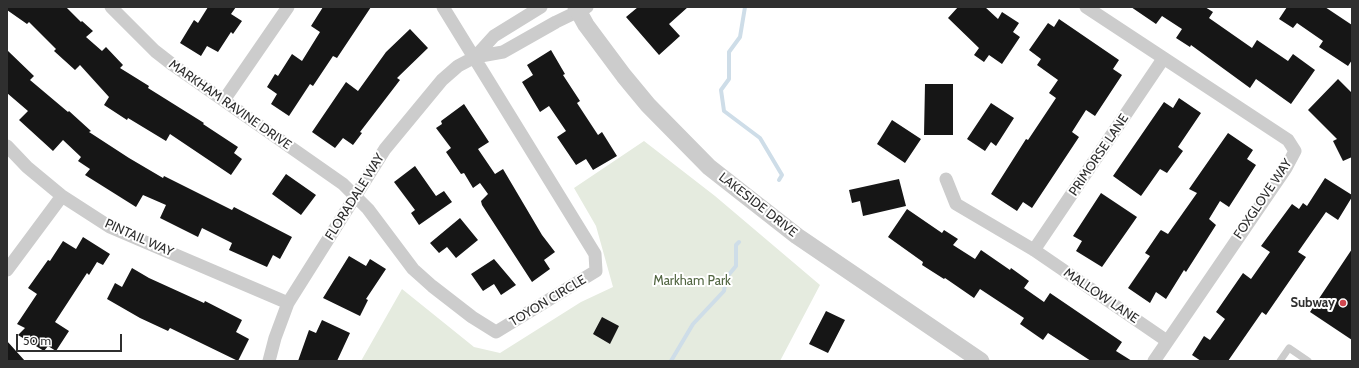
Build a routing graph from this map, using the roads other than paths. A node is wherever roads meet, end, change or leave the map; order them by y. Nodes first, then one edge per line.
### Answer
1 (111, 7) edge
2 (288, 7) edge
3 (443, 7) edge
4 (541, 7) edge
5 (1086, 7) edge
6 (580, 8) edge
7 (475, 57) junction
8 (1163, 59) junction
9 (224, 100) junction
10 (7, 146) edge
11 (946, 179) dead end
12 (62, 196) junction
13 (356, 196) junction
14 (1034, 250) junction
15 (7, 270) edge
16 (288, 303) junction
17 (1167, 341) junction
18 (269, 361) edge
19 (981, 361) edge
20 (1154, 361) edge
21 (1280, 361) edge
22 (1308, 361) edge

1 - 9 street, MARKHAM RAVINE DRIVE
2 - 9 street
3 - 7 street
4 - 7 street, FLORADALE WAY
5 - 8 street
6 - 7 street, FLORADALE WAY
6 - 19 street, LAKESIDE DRIVE
7 - 13 street, FLORADALE WAY
7 - 13 street, TOYON CIRCLE
8 - 14 street, PRIMORSE LANE
8 - 17 street, FOXGLOVE WAY
9 - 13 street, MARKHAM RAVINE DRIVE
10 - 12 street, PINTAIL WAY
11 - 14 street, MALLOW LANE
12 - 15 street
12 - 16 street, PINTAIL WAY
13 - 16 street, FLORADALE WAY
14 - 17 street, MALLOW LANE
16 - 18 street, FLORADALE WAY
17 - 20 street, FOXGLOVE WAY
21 - 22 lane

